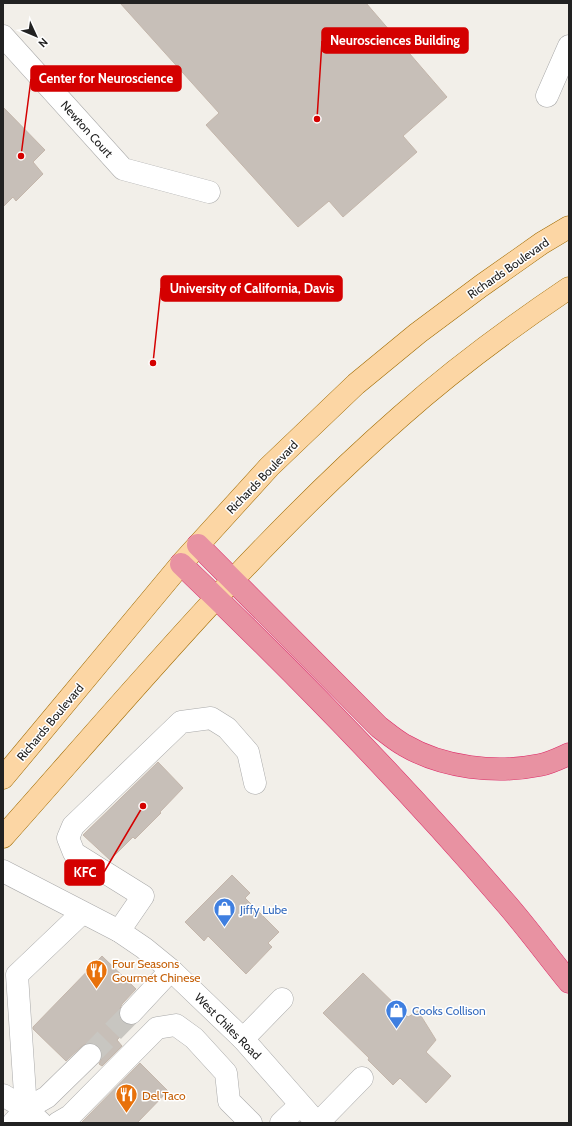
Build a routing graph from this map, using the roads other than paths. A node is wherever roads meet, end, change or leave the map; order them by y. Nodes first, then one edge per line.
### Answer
1 (3, 36) edge
2 (569, 46) edge
3 (547, 96) dead end
4 (209, 192) dead end
5 (569, 227) edge
6 (569, 288) edge
7 (198, 545) junction
8 (181, 564) junction
9 (233, 580) junction
10 (216, 598) junction
11 (569, 754) edge
12 (3, 778) edge
13 (255, 783) dead end
14 (3, 837) edge
15 (3, 871) edge
16 (82, 913) junction
17 (119, 931) junction
18 (171, 970) junction
19 (10, 975) edge
20 (569, 982) edge
21 (282, 999) dead end
22 (131, 1013) tunnel mouth
23 (243, 1039) junction
24 (90, 1055) tunnel mouth
25 (362, 1078) dead end
26 (3, 1095) edge
27 (300, 1105) junction
28 (27, 1118) edge
29 (58, 1123) edge
30 (251, 1123) edge
31 (281, 1123) edge
32 (318, 1123) edge

1 - 4 street, Newton Court
2 - 3 street
5 - 7 main road, Richards Boulevard
6 - 9 main road
7 - 8 main road, Richards Boulevard
7 - 9 highway
8 - 10 highway
8 - 12 main road, Richards Boulevard
9 - 10 main road
9 - 11 highway
10 - 14 main road
10 - 20 highway
13 - 17 street
15 - 16 street, West Chiles Road
16 - 17 street, West Chiles Road
16 - 19 street
17 - 18 street, West Chiles Road
18 - 22 street
18 - 23 street, West Chiles Road
19 - 28 street
21 - 23 street
23 - 27 street, West Chiles Road
24 - 28 street
25 - 32 street
26 - 28 street
27 - 31 street
27 - 32 street, West Chiles Road
29 - 30 street

